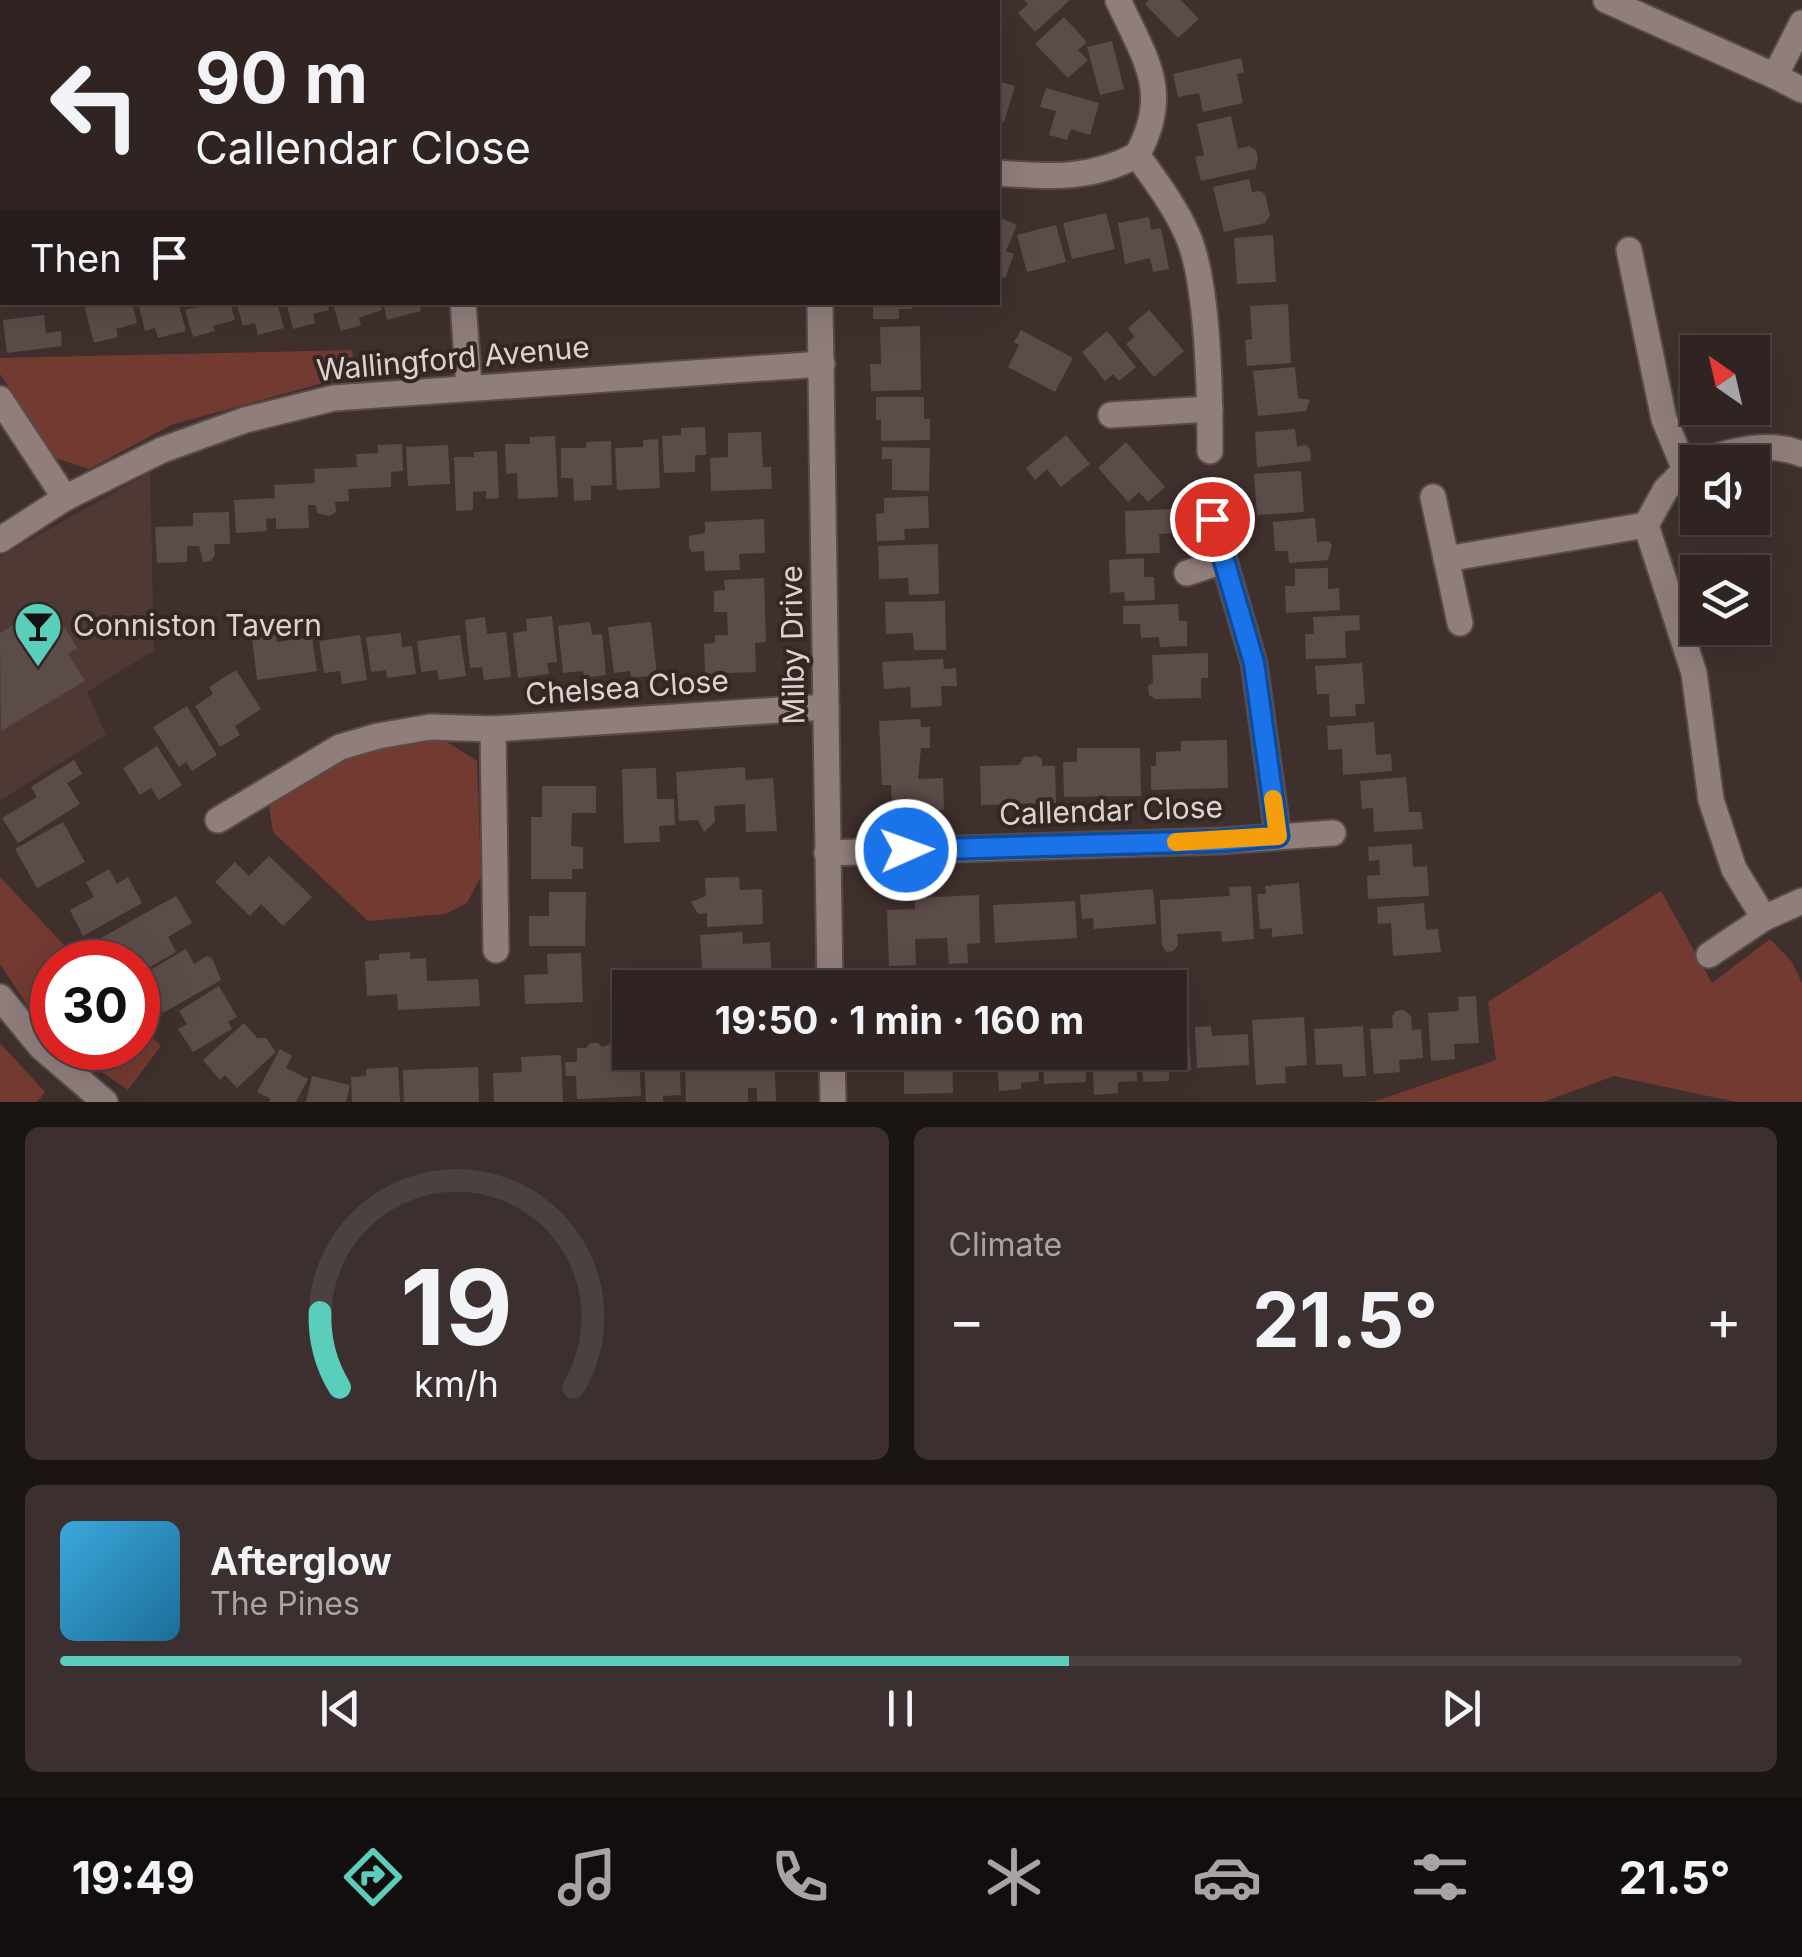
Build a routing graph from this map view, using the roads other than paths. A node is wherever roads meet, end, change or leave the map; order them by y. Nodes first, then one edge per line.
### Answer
1 (1118, 0) edge
2 (1606, 0) edge
3 (1802, 24) edge
4 (1775, 76) junction
5 (1802, 90) edge
6 (1137, 155) junction
7 (1000, 173) edge
8 (1629, 250) dead end
9 (463, 305) edge
10 (820, 305) edge
11 (822, 364) junction
12 (470, 388) junction
13 (0, 398) edge
14 (1210, 408) junction
15 (1111, 415) dead end
16 (1681, 445) edge
17 (1770, 449) edge
18 (1210, 450) dead end
19 (1802, 454) edge
20 (1680, 478) edge
21 (1432, 497) dead end
22 (65, 498) junction
23 (1212, 519) dead end
24 (1646, 525) junction
25 (0, 540) edge
26 (1446, 558) junction
27 (1224, 561) junction
28 (1187, 573) dead end
29 (1460, 622) dead end
30 (826, 707) junction
31 (493, 730) junction
32 (218, 820) dead end
33 (1333, 832) dead end
34 (1278, 836) junction
35 (827, 853) junction
36 (1802, 901) edge
37 (1764, 918) junction
38 (496, 950) dead end
39 (1710, 954) dead end
40 (830, 970) edge
41 (0, 997) edge
42 (832, 1070) edge
43 (104, 1102) edge
44 (833, 1102) edge

1 - 6 street
2 - 4 street
3 - 4 street
4 - 5 street
6 - 7 street
6 - 14 street
8 - 16 street
9 - 12 street
10 - 11 street, Milby Drive
11 - 12 street, Wallingford Avenue
11 - 30 street, Milby Drive
12 - 22 street, Wallingford Avenue
13 - 22 street
14 - 15 street
14 - 18 street
17 - 19 street
20 - 24 street
21 - 26 street
22 - 25 street, Wallingford Avenue
23 - 27 street
24 - 26 street
24 - 37 street
26 - 29 street
27 - 28 street
27 - 34 street
30 - 31 street, Chelsea Close
30 - 35 street, Milby Drive
31 - 32 street, Chelsea Close
31 - 38 street, Chelsea Close
33 - 34 street, Callendar Close
34 - 35 street, Callendar Close
35 - 40 street, Milby Drive
36 - 37 street
37 - 39 street
41 - 43 street
42 - 44 street

